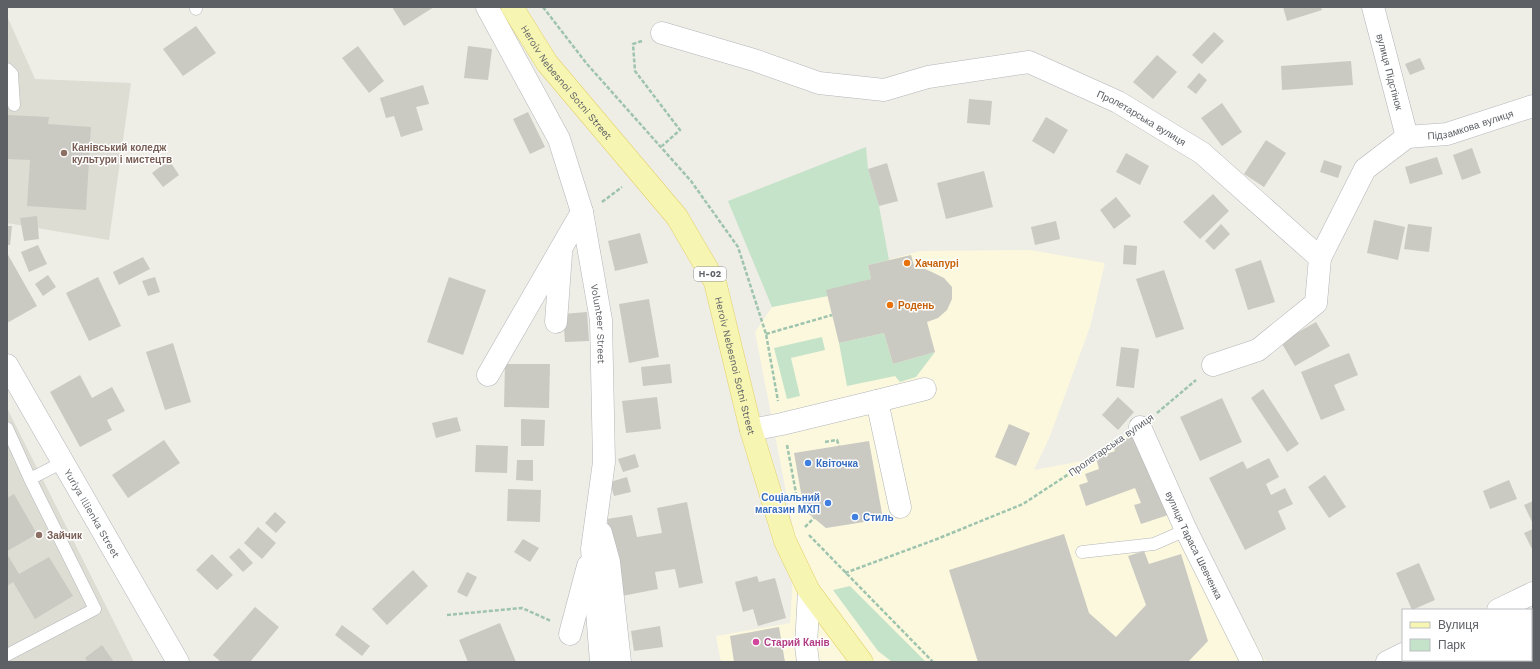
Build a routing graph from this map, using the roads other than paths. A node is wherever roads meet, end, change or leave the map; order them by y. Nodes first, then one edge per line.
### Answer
1 (487, 7) edge
2 (512, 7) edge
3 (1373, 7) edge
4 (662, 33) road end
5 (7, 69) edge
6 (14, 105) dead end
7 (1533, 106) edge
8 (1406, 137) junction
9 (582, 212) junction
10 (562, 247) junction
11 (1320, 258) junction
12 (556, 322) dead end
13 (7, 365) edge
14 (1213, 365) road end
15 (488, 375) dead end
16 (925, 389) dead end
17 (878, 401) junction
18 (1140, 427) road end
19 (7, 428) edge
20 (751, 430) junction
21 (63, 462) junction
22 (30, 479) junction
23 (900, 507) dead end
24 (597, 517) junction
25 (1186, 530) junction
26 (592, 549) junction
27 (1082, 552) dead end
28 (809, 591) junction
29 (1533, 593) edge
30 (1500, 609) edge
31 (570, 634) road end
32 (1402, 654) edge
33 (7, 656) edge
34 (178, 662) edge
35 (601, 662) edge
36 (620, 662) edge
37 (808, 662) edge
38 (862, 662) edge
39 (1252, 662) edge
40 (1387, 662) edge

1 - 9 street, Volunteer Street
2 - 20 main road, Heroiv Nebesnoi Sotni Street / Н-02
3 - 8 street, вулиця Підстінок
4 - 11 street, Пролетарська вулиця
5 - 6 lane
7 - 8 street, Підзамкова вулиця
8 - 11 street
9 - 10 street
9 - 24 street, Volunteer Street
10 - 12 street
10 - 15 street
11 - 14 street
13 - 21 street, Yuriya Illienka Street
16 - 17 street
17 - 20 street
17 - 23 street
18 - 25 street, вулиця Тараса Шевченка
19 - 22 lane
20 - 28 main road, Heroiv Nebesnoi Sotni Street / Н-02
21 - 22 lane
21 - 34 street, Yuriya Illienka Street
22 - 33 lane
24 - 26 street, Volunteer Street
24 - 36 street
25 - 27 lane
25 - 39 street, вулиця Тараса Шевченка
26 - 31 street
26 - 35 street, Volunteer Street
28 - 37 street, Heroiv Nebesnoi Sotni Street
28 - 38 main road, Н-02
29 - 30 street
32 - 40 street

